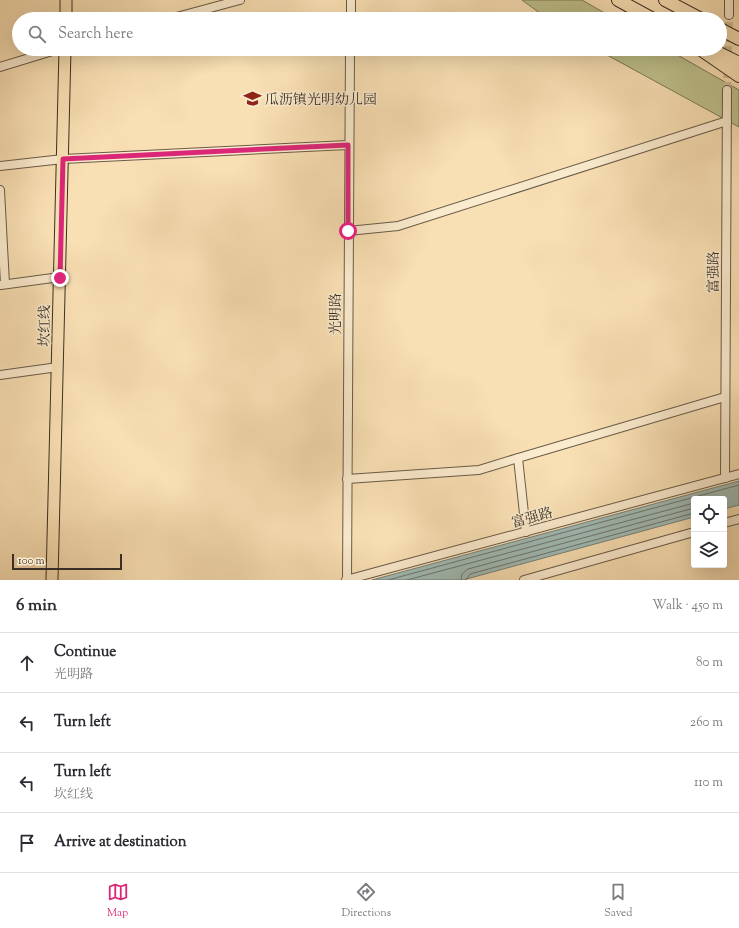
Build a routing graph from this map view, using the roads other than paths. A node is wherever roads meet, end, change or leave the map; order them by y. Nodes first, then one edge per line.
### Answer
1 (66, 0) edge
2 (240, 0) edge
3 (351, 0) edge
4 (618, 0) edge
5 (665, 0) edge
6 (729, 0) edge
7 (66, 12) edge
8 (195, 12) edge
9 (351, 12) edge
10 (641, 12) edge
11 (688, 12) edge
12 (729, 15) tunnel mouth
13 (727, 33) edge
14 (739, 39) edge
15 (36, 56) edge
16 (65, 56) edge
17 (350, 56) edge
18 (710, 56) edge
19 (725, 56) edge
20 (739, 63) edge
21 (0, 67) edge
22 (739, 76) edge
23 (727, 90) tunnel mouth
24 (727, 121) junction
25 (348, 145) junction
26 (63, 159) junction
27 (0, 166) edge
28 (0, 190) edge
29 (348, 231) junction
30 (60, 278) junction
31 (3, 284) edge
32 (58, 367) junction
33 (0, 375) edge
34 (725, 397) junction
35 (518, 458) junction
36 (739, 474) edge
37 (725, 478) junction
38 (347, 479) junction
39 (739, 519) edge
40 (727, 522) edge
41 (526, 532) junction
42 (691, 533) edge
43 (363, 578) edge
44 (52, 580) edge
45 (347, 580) edge
46 (524, 580) edge

1 - 7 main road
2 - 8 street
3 - 9 street
4 - 10 highway
5 - 11 highway
6 - 12 street
13 - 14 highway
15 - 21 street
16 - 26 main road, 坎红线
17 - 25 street, 光明路
18 - 22 highway
19 - 20 highway
23 - 24 street, 富强路
24 - 29 street
24 - 34 street, 富强路
25 - 26 street
25 - 29 street, 光明路
26 - 27 street
26 - 30 main road, 坎红线
28 - 31 street
29 - 38 street, 光明路
30 - 31 street
30 - 32 main road, 坎红线
32 - 33 street
32 - 44 main road, 坎红线
34 - 35 street
34 - 37 street, 富强路
35 - 38 street
35 - 41 street
36 - 37 street, 富强路
37 - 41 street, 富强路
38 - 45 street, 光明路
39 - 40 street
41 - 43 street, 富强路
42 - 46 street
43 - 45 street, 富强路

